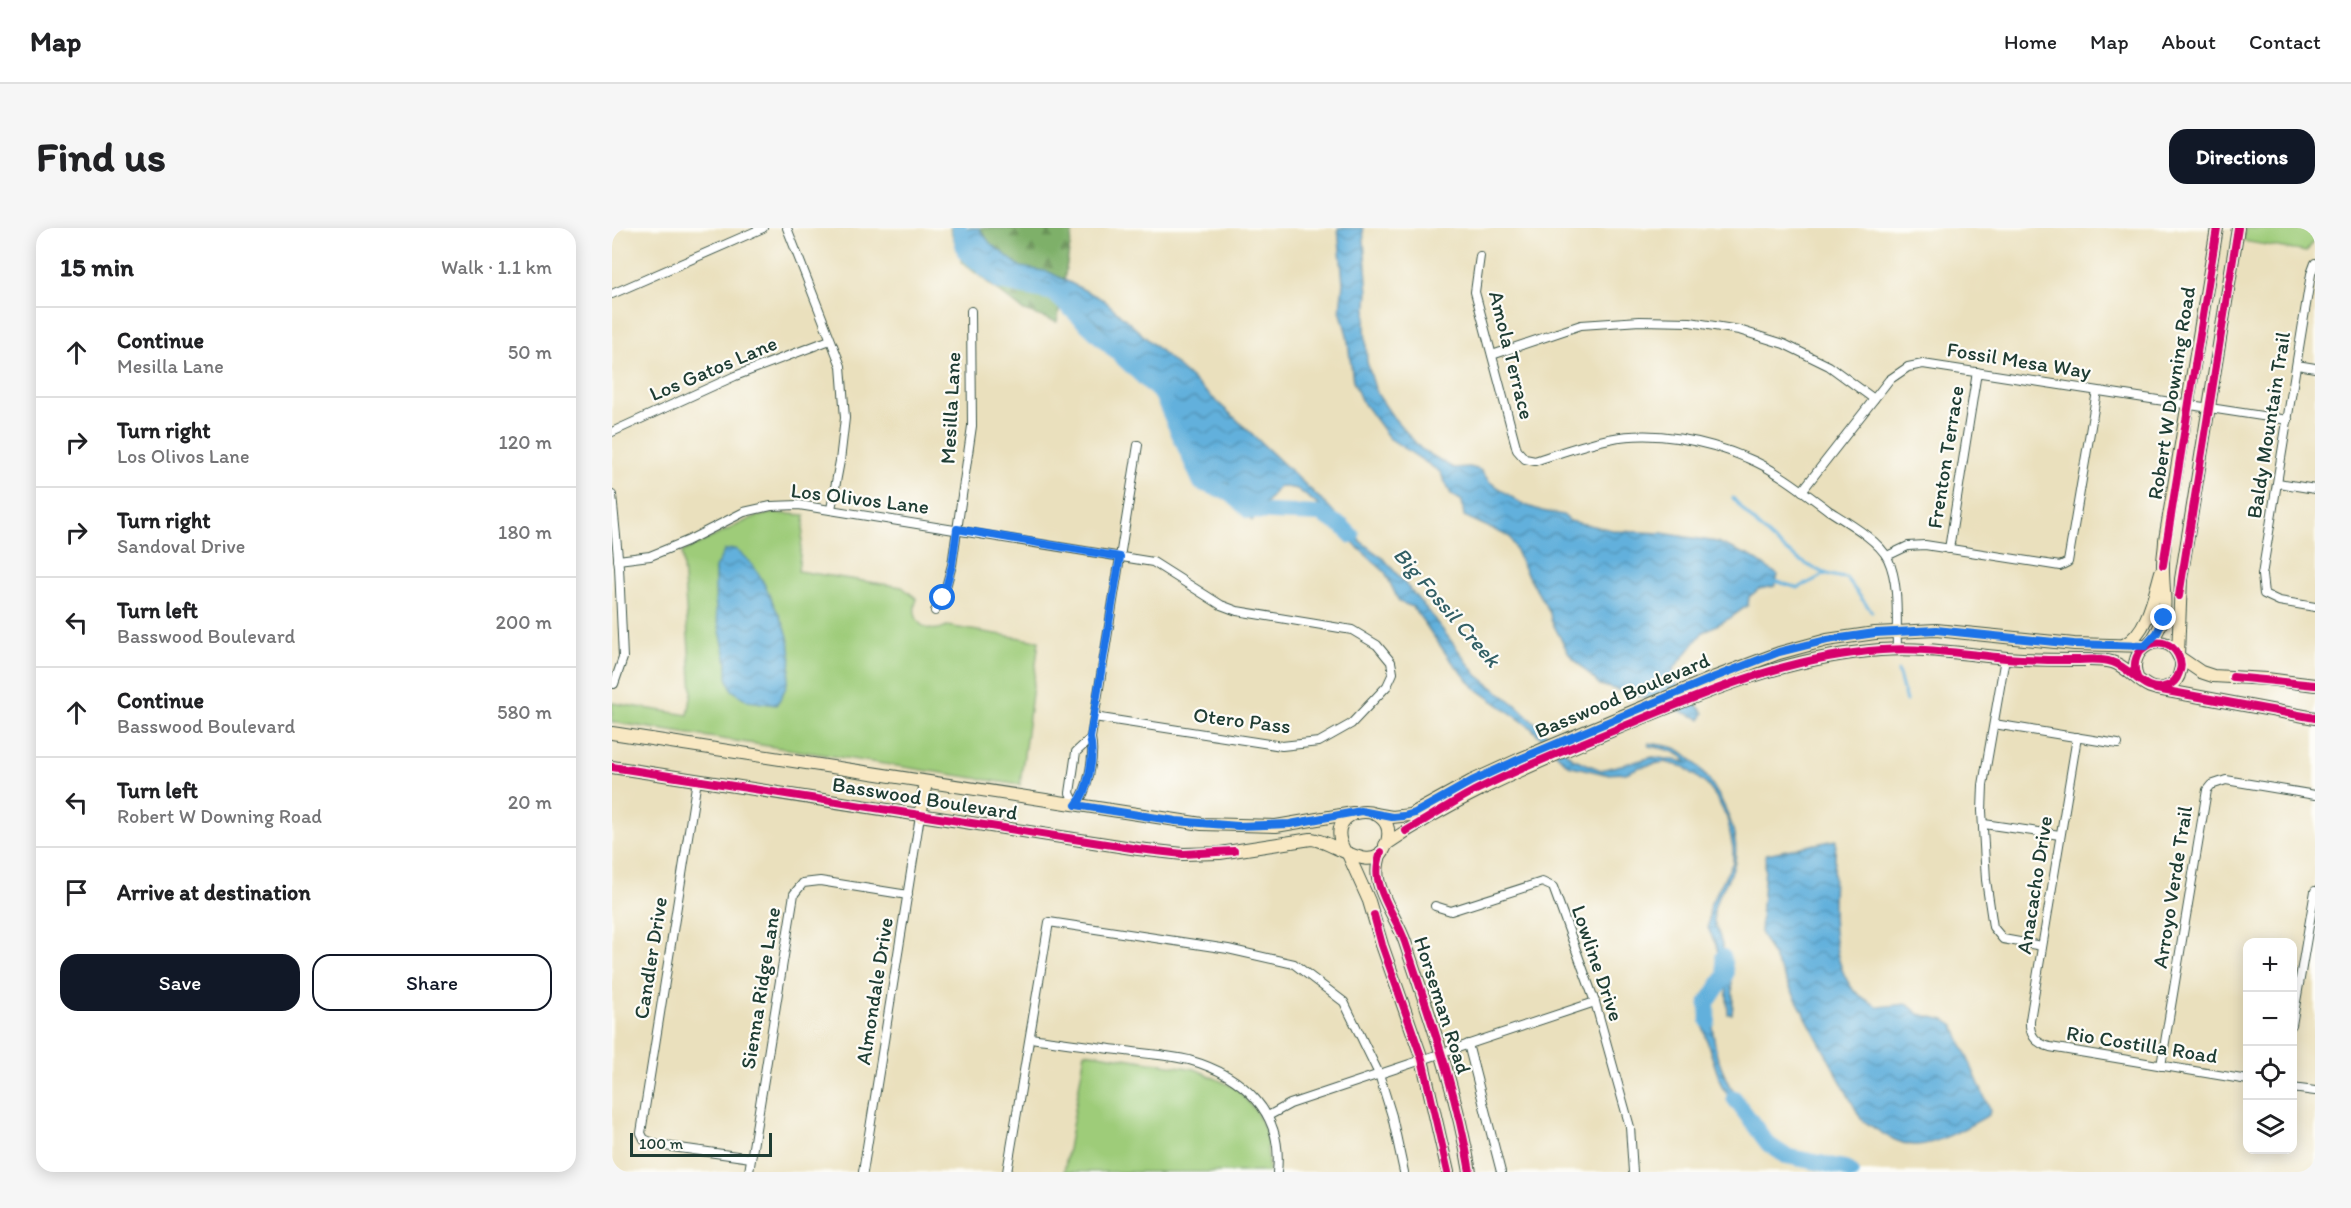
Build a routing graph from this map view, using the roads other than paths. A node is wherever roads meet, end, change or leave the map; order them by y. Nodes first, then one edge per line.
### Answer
1 (763, 228) edge
2 (787, 228) edge
3 (2217, 228) edge
4 (2238, 228) edge
5 (1480, 256) dead end
6 (2315, 263) edge
7 (612, 294) edge
8 (971, 311) dead end
9 (830, 340) junction
10 (1492, 355) junction
11 (2297, 365) junction
12 (2315, 368) edge
13 (1977, 372) junction
14 (2097, 391) junction
15 (1874, 399) junction
16 (2188, 405) junction
17 (2208, 408) junction
18 (2288, 420) junction
19 (612, 432) edge
20 (1138, 445) dead end
21 (2278, 483) junction
22 (2315, 489) edge
23 (1802, 491) junction
24 (612, 495) edge
25 (831, 510) junction
26 (957, 529) junction
27 (1949, 549) junction
28 (1887, 556) junction
29 (1120, 557) junction
30 (618, 560) junction
31 (2163, 565) junction
32 (2315, 607) edge
33 (935, 611) dead end
34 (1896, 631) junction
35 (2124, 645) junction
36 (2147, 645) junction
37 (1897, 649) junction
38 (2179, 656) junction
39 (2005, 658) junction
40 (1393, 673) joint
41 (2138, 677) junction
42 (1717, 682) junction
43 (614, 684) dead end
44 (2315, 685) edge
45 (2152, 688) junction
46 (1094, 717) junction
47 (2315, 718) edge
48 (1994, 724) junction
49 (612, 733) edge
50 (2077, 737) junction
51 (1090, 738) junction
52 (2118, 744) dead end
53 (1075, 761) junction
54 (1524, 762) junction
55 (1090, 763) junction
56 (612, 767) edge
57 (697, 780) junction
58 (926, 783) junction
59 (2315, 795) edge
60 (1076, 805) junction
61 (1354, 813) junction
62 (1375, 814) junction
63 (920, 816) junction
64 (1984, 824) junction
65 (2060, 835) junction
66 (1383, 849) junction
67 (1346, 852) junction
68 (2315, 891) edge
69 (908, 895) junction
70 (1435, 906) dead end
71 (2042, 946) junction
72 (2297, 996) edge
73 (1595, 1002) junction
74 (1030, 1038) junction
75 (2033, 1038) joint
76 (1468, 1044) junction
77 (1442, 1053) junction
78 (1422, 1059) junction
79 (2161, 1066) junction
80 (1379, 1074) junction
81 (2243, 1079) edge
82 (2297, 1089) edge
83 (2315, 1092) edge
84 (1268, 1116) junction
85 (751, 1158) junction
86 (749, 1172) edge
87 (863, 1172) edge
88 (1007, 1172) edge
89 (1277, 1172) edge
90 (1404, 1172) edge
91 (1448, 1172) edge
92 (1470, 1172) edge
93 (1501, 1172) edge
94 (1633, 1172) edge

1 - 7 street
2 - 9 street
3 - 16 main road, Robert W Downing Road
4 - 17 main road, Robert W Downing Road
5 - 10 street, Amola Terrace
6 - 11 street, Baldy Mountain Trail
8 - 26 street, Mesilla Lane
9 - 19 street, Los Gatos Lane
9 - 25 street
10 - 15 street
10 - 23 street, Amola Terrace
11 - 12 street
11 - 18 street, Baldy Mountain Trail
13 - 14 street, Fossil Mesa Way
13 - 15 street, Fossil Mesa Way
13 - 27 street, Frenton Terrace
14 - 16 street, Fossil Mesa Way
14 - 27 street
15 - 23 street, Fossil Mesa Way
16 - 17 street, Fossil Mesa Way
16 - 31 main road, Robert W Downing Road
17 - 18 street, Fossil Mesa Way
17 - 38 main road, Robert W Downing Road
18 - 21 street, Baldy Mountain Trail
20 - 29 street
21 - 22 street
21 - 32 street, Baldy Mountain Trail
23 - 28 street
24 - 30 street
25 - 26 street, Los Olivos Lane
25 - 30 street, Los Olivos Lane
26 - 29 street, Los Olivos Lane
26 - 33 street, Mesilla Lane
27 - 28 street
28 - 34 street
29 - 40 street, Los Olivos Lane
29 - 46 street
30 - 43 street
31 - 35 main road
31 - 36 main road, Robert W Downing Road
34 - 35 main road, Basswood Boulevard
34 - 37 street
34 - 42 main road, Basswood Boulevard
35 - 36 main road, Basswood Boulevard
36 - 38 main road
36 - 41 main road
37 - 39 main road, Basswood Boulevard
37 - 42 main road, Basswood Boulevard
38 - 44 main road
38 - 45 main road
39 - 41 main road, Basswood Boulevard
39 - 48 street
40 - 46 street, Otero Pass
41 - 45 main road
42 - 54 main road, Basswood Boulevard
45 - 47 main road
46 - 51 street
48 - 50 street
48 - 64 street
49 - 58 main road, Basswood Boulevard
50 - 52 street
50 - 65 street, Anacacho Drive
51 - 53 street
51 - 55 street
53 - 55 street
53 - 60 street
54 - 62 main road, Basswood Boulevard
54 - 66 main road, Basswood Boulevard
55 - 60 street
56 - 57 main road, Basswood Boulevard
57 - 63 main road, Basswood Boulevard
57 - 85 street, Candler Drive
58 - 60 main road, Basswood Boulevard
58 - 63 main road
59 - 79 street, Arroyo Verde Trail
60 - 61 main road, Basswood Boulevard
61 - 62 main road
61 - 67 main road
62 - 66 main road
63 - 67 main road, Basswood Boulevard
63 - 69 street, Almondale Drive
64 - 65 street
64 - 71 street
65 - 71 street, Anacacho Drive
66 - 67 main road
66 - 77 main road, Horseman Road
67 - 78 main road, Horseman Road
68 - 72 street
69 - 85 street, Sienna Ridge Lane
69 - 87 street, Almondale Drive
70 - 73 street, Lowline Drive
71 - 75 street, Anacacho Drive
73 - 76 street
73 - 94 street, Lowline Drive
74 - 80 street
74 - 84 street
74 - 88 street
75 - 79 street, Rio Costilla Road
76 - 77 street
76 - 93 street
77 - 78 street
77 - 92 main road, Horseman Road
78 - 80 street
78 - 91 main road, Horseman Road
79 - 81 street, Rio Costilla Road
80 - 84 street
80 - 90 street
82 - 83 street
84 - 89 street
85 - 86 street, Sienna Ridge Lane

